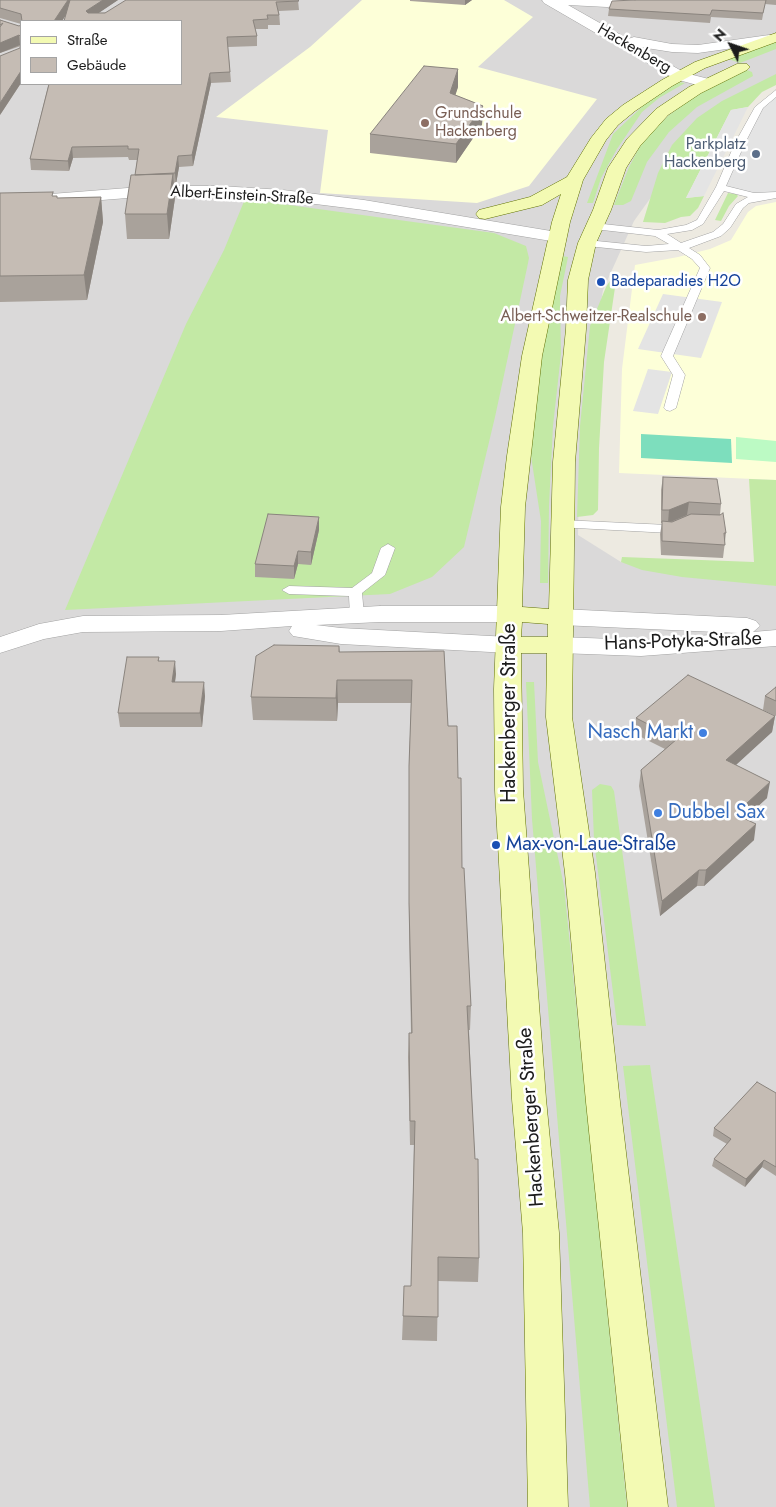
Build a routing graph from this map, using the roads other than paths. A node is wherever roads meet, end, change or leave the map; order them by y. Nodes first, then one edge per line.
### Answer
1 (550, 0) edge
2 (653, 0) edge
3 (588, 23) junction
4 (772, 38) edge
5 (634, 41) junction
6 (754, 63) dead end
7 (700, 65) junction
8 (728, 73) junction
9 (680, 76) junction
10 (708, 83) junction
11 (776, 93) edge
12 (574, 180) junction
13 (721, 187) junction
14 (776, 195) edge
15 (765, 196) junction
16 (0, 203) edge
17 (364, 205) junction
18 (485, 214) junction
19 (559, 230) junction
20 (658, 233) junction
21 (590, 234) junction
22 (683, 247) junction
23 (670, 408) dead end
24 (695, 521) edge
25 (562, 524) junction
26 (388, 548) dead end
27 (289, 590) dead end
28 (356, 604) junction
29 (510, 614) junction
30 (221, 623) junction
31 (776, 627) edge
32 (560, 631) junction
33 (776, 638) edge
34 (0, 645) edge
35 (509, 645) junction
36 (548, 1507) edge
37 (648, 1507) edge

1 - 2 street
1 - 3 street, Hackenberg
3 - 5 street, Hackenberg
3 - 9 street, Hackenberg
4 - 5 street, Hackenberg
4 - 7 street, Hackenberger Straße
5 - 7 street, Hackenberg
6 - 8 street
7 - 8 street, Hackenberg
7 - 9 street, Hackenberger Straße
8 - 10 street
9 - 10 street, Hackenberg
9 - 12 street, Hackenberger Straße
10 - 21 street
11 - 13 lane
12 - 18 street
12 - 19 street, Hackenberger Straße
13 - 15 lane
13 - 20 lane
14 - 15 lane
15 - 22 lane
16 - 17 street, Albert-Einstein-Straße
17 - 18 street, Albert-Einstein-Straße
17 - 19 street, Albert-Einstein-Straße
18 - 19 street, Albert-Einstein-Straße
19 - 21 street
19 - 29 street, Hackenberger Straße
20 - 21 lane
20 - 22 lane
21 - 22 lane
21 - 25 street
22 - 23 lane
24 - 25 lane
25 - 32 street
26 - 28 lane
27 - 28 lane
28 - 29 street
28 - 30 street
29 - 32 street
29 - 35 street, Hackenberger Straße
30 - 34 street
30 - 35 street
31 - 32 street, Hans-Potyka-Straße
32 - 33 street, Hans-Potyka-Straße
32 - 35 street
32 - 37 street
35 - 36 street, Hackenberger Straße

